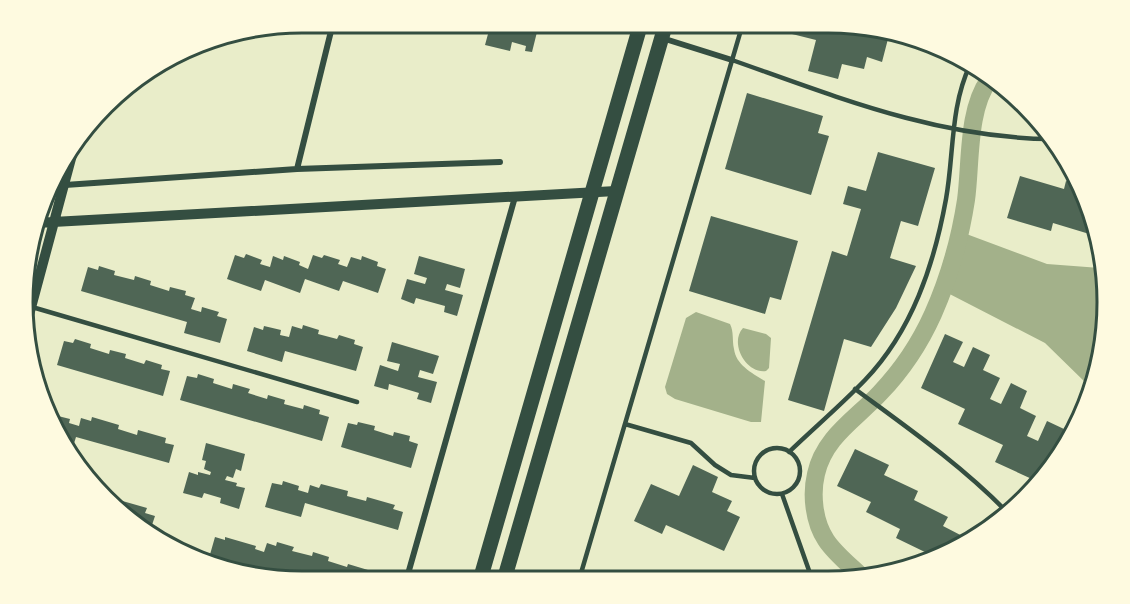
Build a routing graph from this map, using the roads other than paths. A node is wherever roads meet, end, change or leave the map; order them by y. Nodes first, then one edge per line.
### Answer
1 (330, 33) edge
2 (637, 33) edge
3 (662, 33) edge
4 (670, 33) edge
5 (740, 33) edge
6 (732, 60) junction
7 (968, 72) edge
8 (953, 130) junction
9 (1041, 139) edge
10 (500, 162) dead end
11 (69, 168) edge
12 (297, 169) junction
13 (65, 185) junction
14 (616, 191) junction
15 (591, 193) junction
16 (515, 197) junction
17 (55, 222) junction
18 (45, 223) edge
19 (33, 303) edge
20 (33, 307) edge
21 (855, 389) junction
22 (357, 402) dead end
23 (624, 424) junction
24 (789, 452) junction
25 (755, 478) junction
26 (782, 494) junction
27 (1002, 507) edge
28 (409, 571) edge
29 (483, 571) edge
30 (507, 571) edge
31 (582, 571) edge
32 (809, 571) edge

1 - 12 street
2 - 15 main road
3 - 14 main road
4 - 6 street
5 - 6 lane
6 - 8 lane
6 - 23 lane
7 - 8 lane
8 - 9 lane
8 - 21 lane
10 - 12 street
11 - 13 street
12 - 13 street
13 - 17 street
14 - 15 street
14 - 30 main road
15 - 16 street
15 - 29 main road
16 - 17 street
16 - 28 street
17 - 18 street
17 - 19 street
20 - 22 lane
21 - 24 lane
21 - 27 lane
23 - 25 lane
23 - 31 lane
24 - 25 lane
24 - 26 lane
25 - 26 lane
26 - 32 lane

